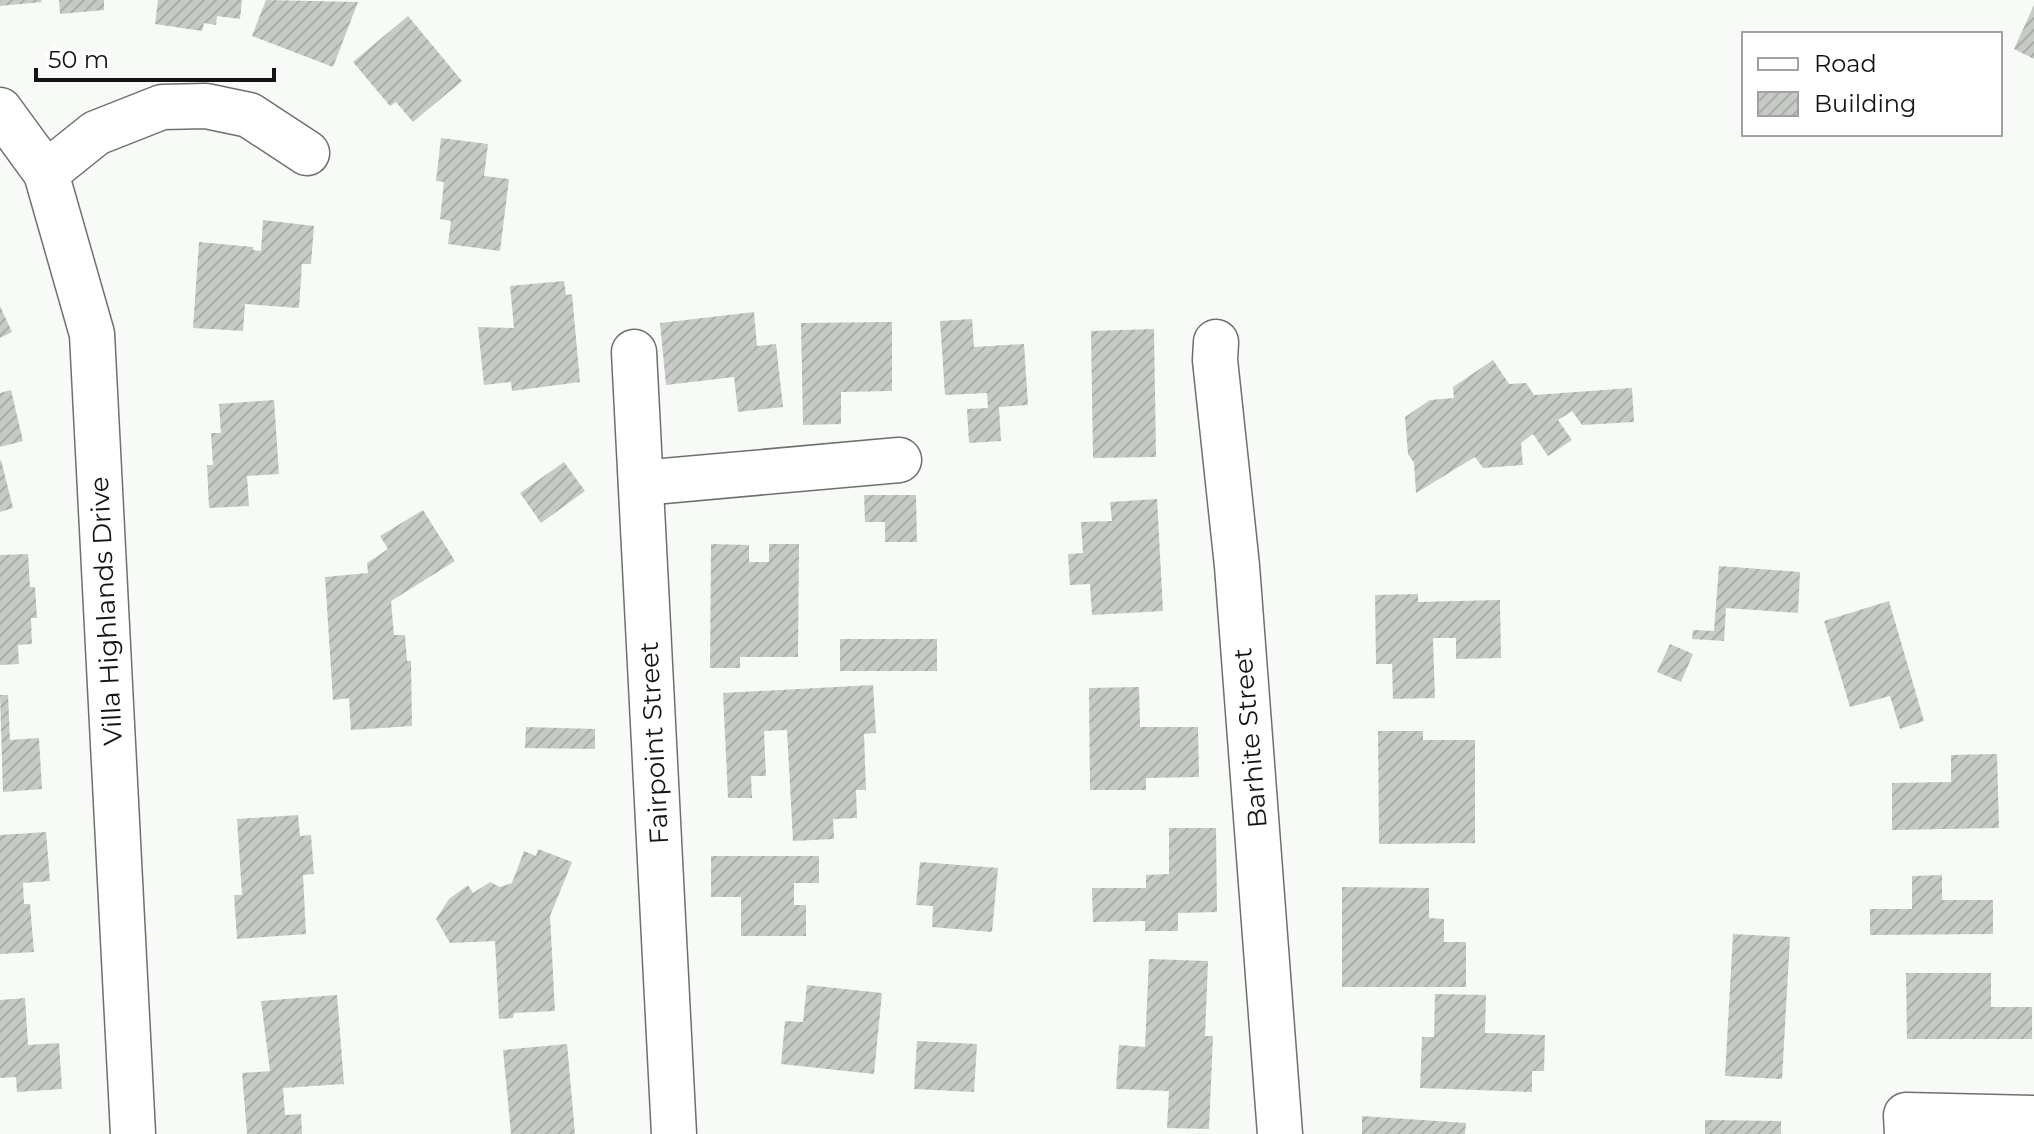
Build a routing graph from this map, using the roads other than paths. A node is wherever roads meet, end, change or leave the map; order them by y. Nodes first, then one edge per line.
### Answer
1 (0, 110) edge
2 (307, 153) dead end
3 (46, 173) junction
4 (1216, 342) dead end
5 (634, 352) dead end
6 (899, 460) dead end
7 (641, 483) junction
8 (2034, 1118) edge
9 (1906, 1125) edge
10 (133, 1134) edge
11 (674, 1134) edge
12 (1280, 1134) edge

1 - 3 street, Villa Highlands Drive
2 - 3 street
3 - 10 street, Villa Highlands Drive
4 - 12 street, Barhite Street
5 - 7 street, Fairpoint Street
6 - 7 street
7 - 11 street, Fairpoint Street
8 - 9 street

